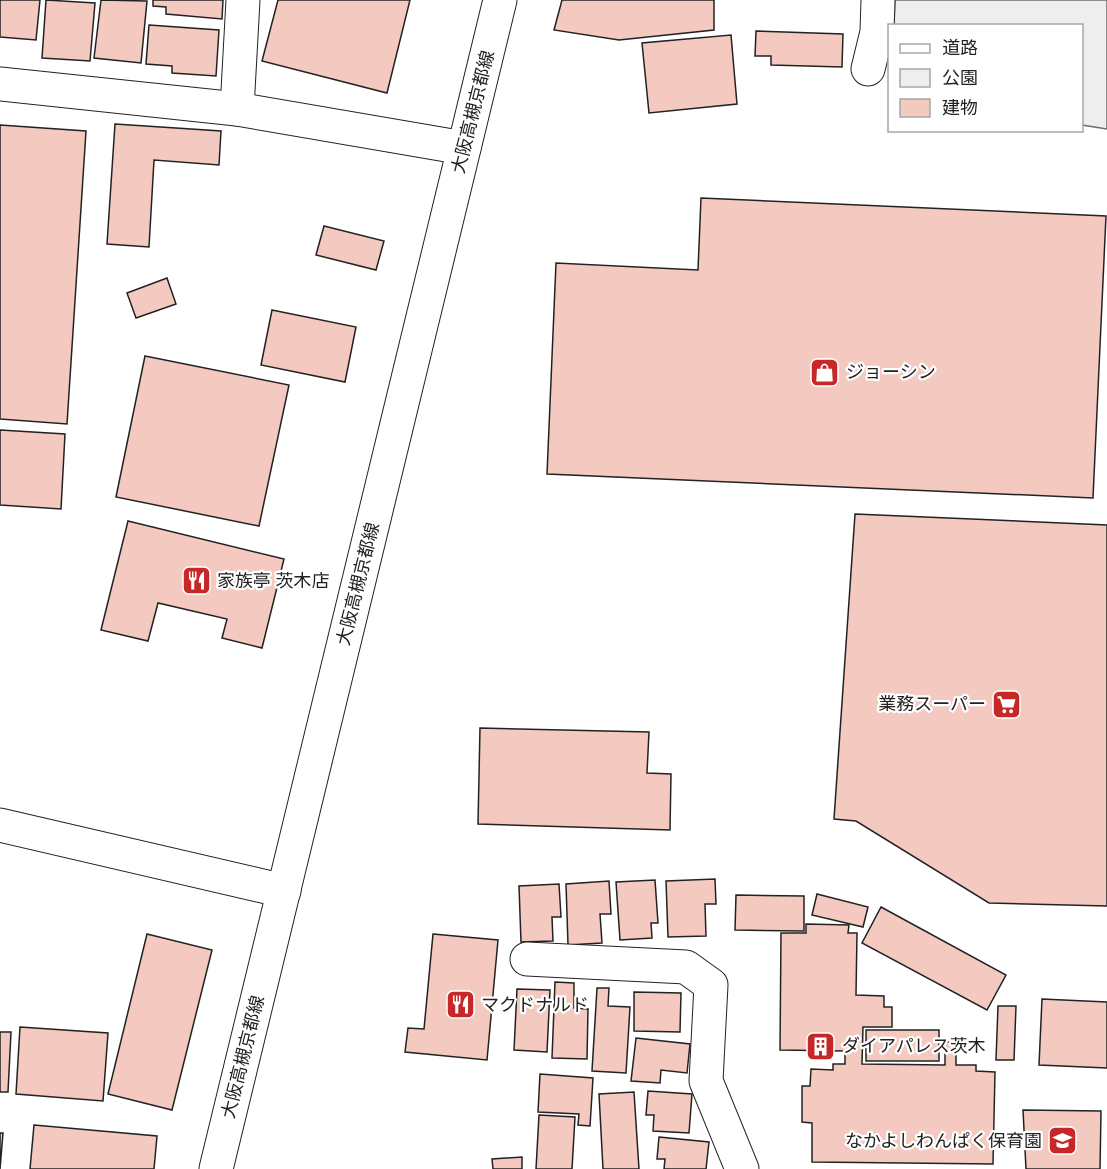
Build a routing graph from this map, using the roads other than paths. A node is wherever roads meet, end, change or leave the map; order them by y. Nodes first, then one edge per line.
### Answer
1 (243, 0) edge
2 (500, 0) edge
3 (878, 0) edge
4 (868, 69) dead end
5 (0, 84) edge
6 (237, 109) junction
7 (464, 148) junction
8 (0, 825) edge
9 (284, 891) junction
10 (527, 959) dead end
11 (216, 1169) edge
12 (741, 1169) edge

1 - 6 street
2 - 7 street, 大阪高槻京都線
3 - 4 street
5 - 6 street
6 - 7 street
7 - 9 street, 大阪高槻京都線
8 - 9 street
9 - 11 street, 大阪高槻京都線
10 - 12 street

